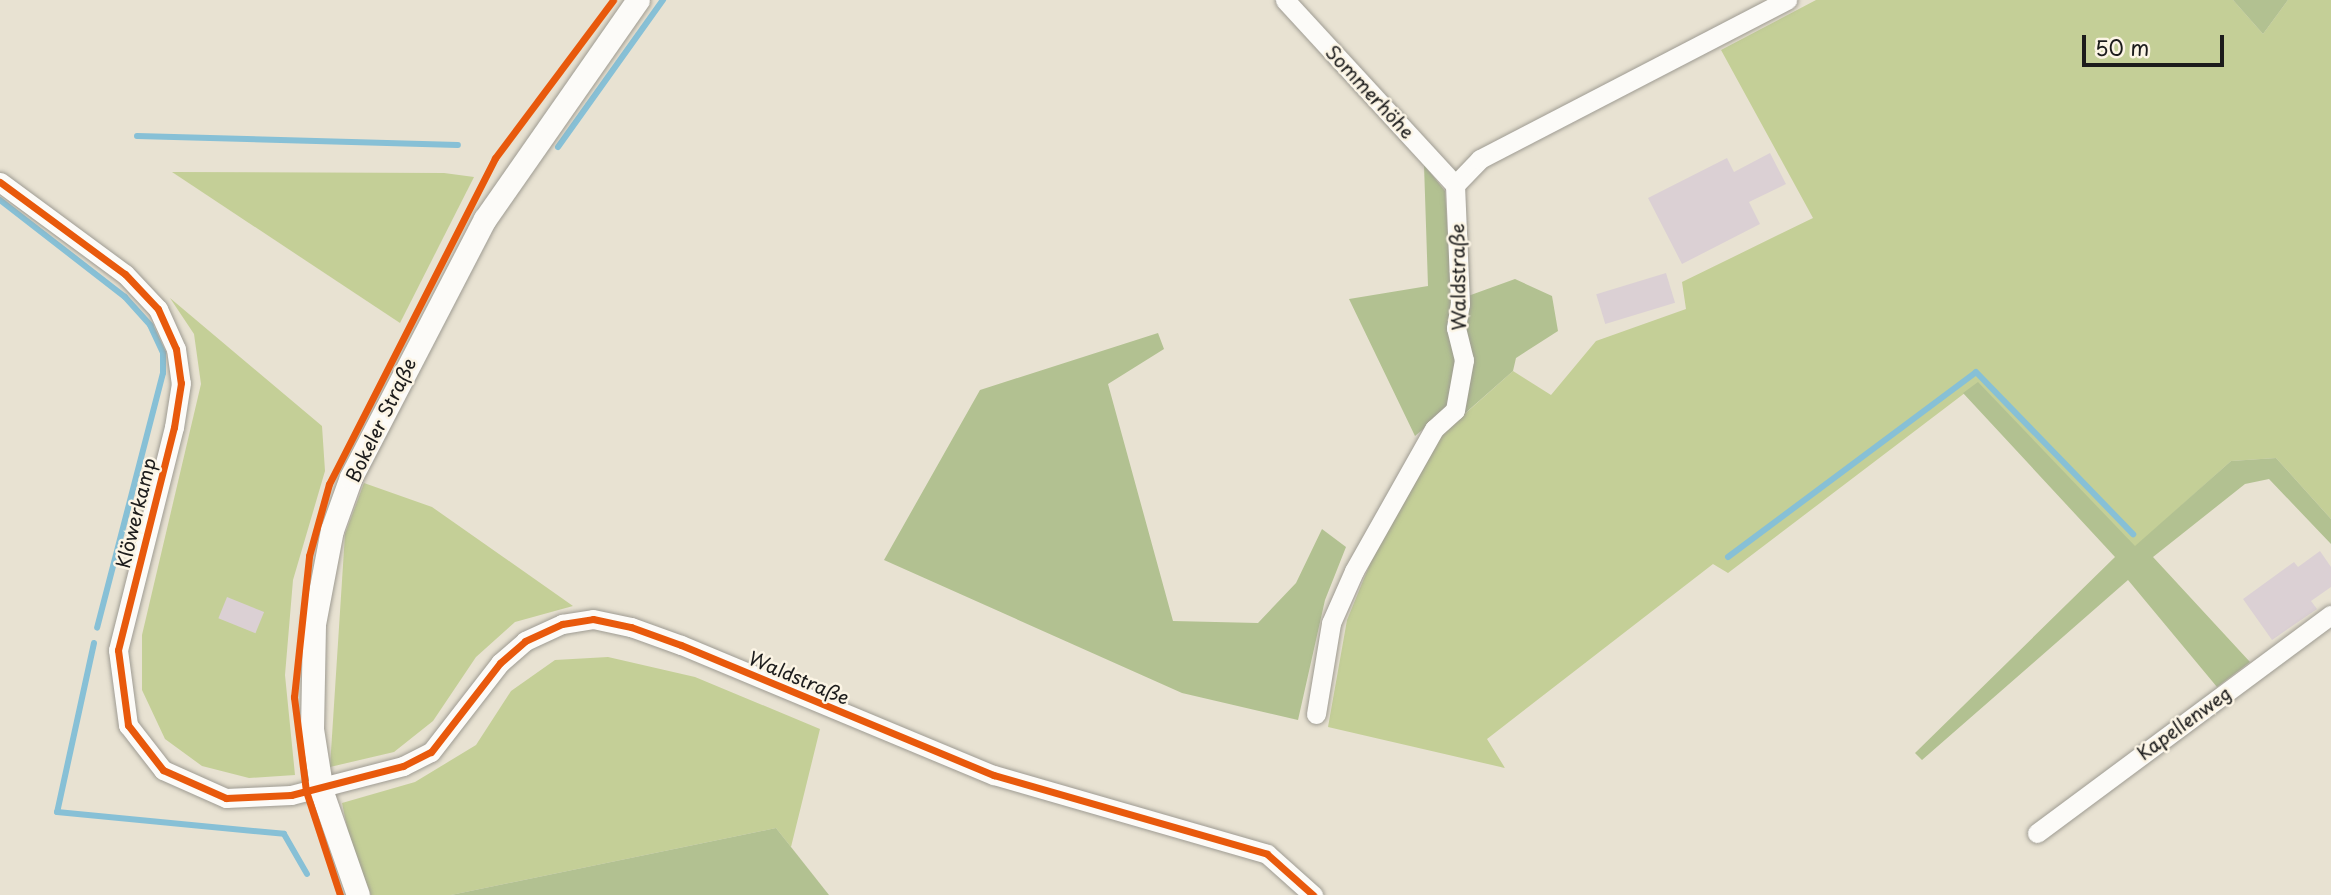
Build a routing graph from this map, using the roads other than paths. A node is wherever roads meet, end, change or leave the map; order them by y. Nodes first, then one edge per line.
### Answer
1 (638, 0) edge
2 (1285, 0) edge
3 (1787, 0) edge
4 (0, 182) edge
5 (1455, 185) junction
6 (2331, 615) edge
7 (1316, 714) dead end
8 (313, 789) junction
9 (2037, 833) dead end
10 (358, 895) edge
11 (1313, 895) edge

1 - 8 street, Bokeler Straße
2 - 5 street, Sommerhöhe
3 - 5 street
4 - 8 street, Klöwerkamp
5 - 7 street, Waldstraße
6 - 9 street, Kapellenweg
8 - 10 street, Bokeler Straße
8 - 11 street, Waldstraße

